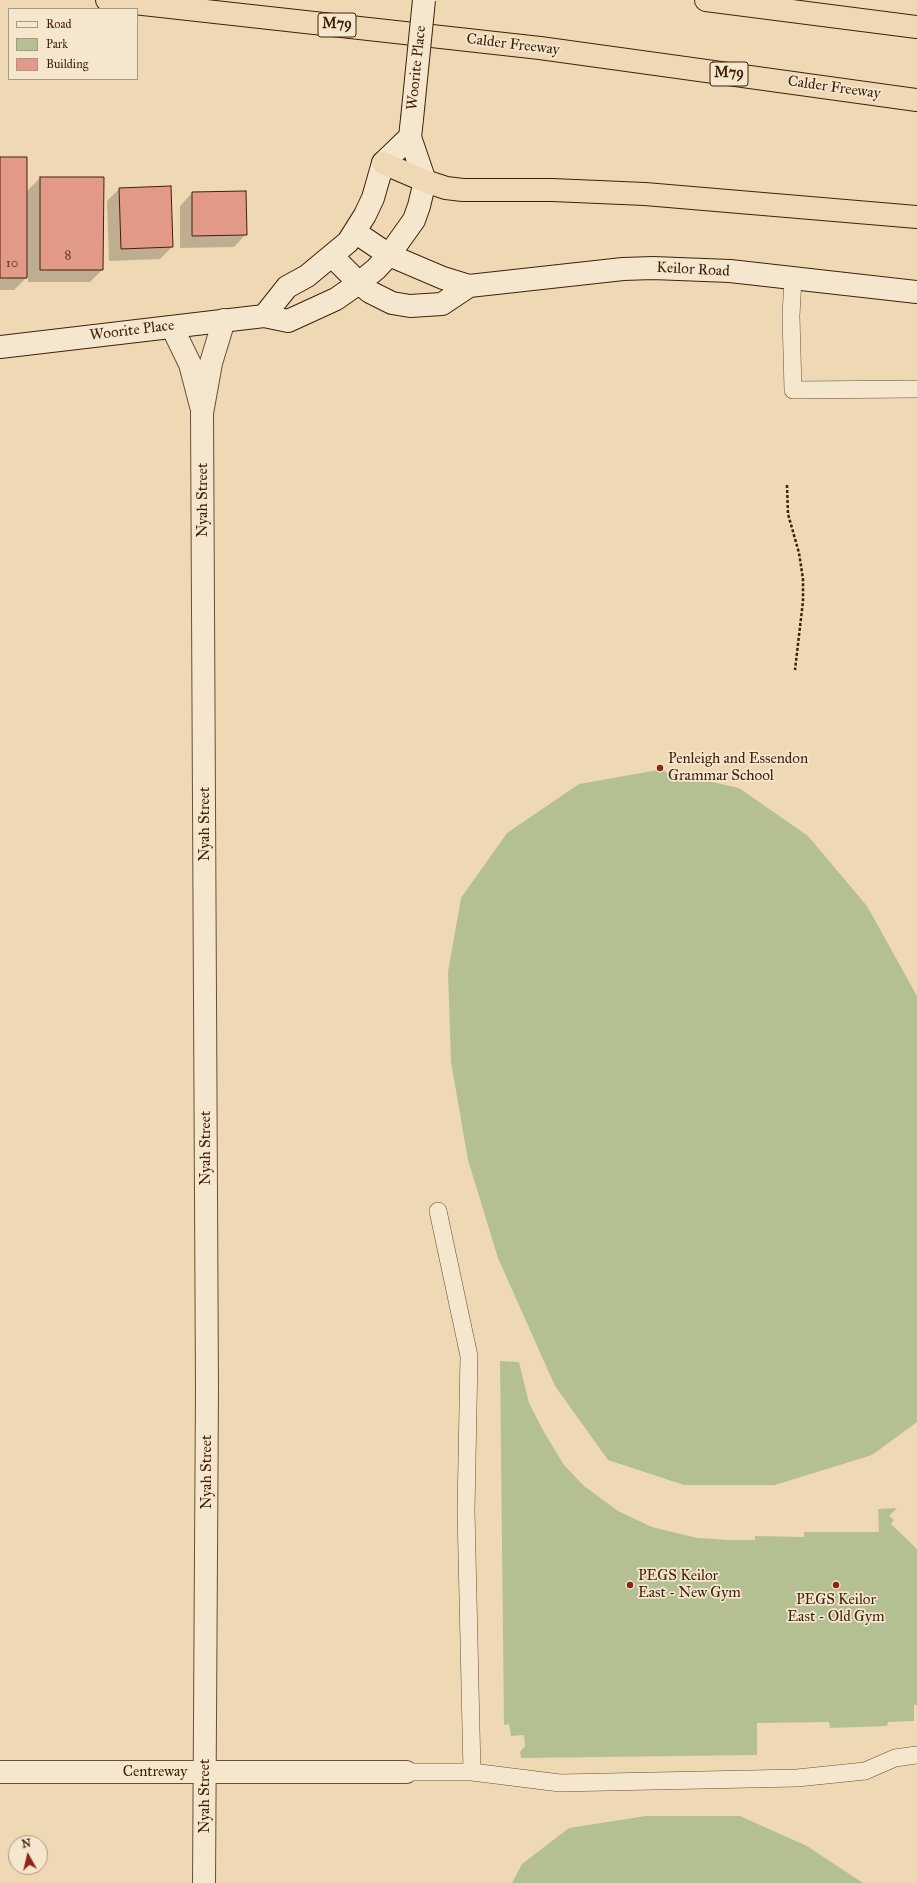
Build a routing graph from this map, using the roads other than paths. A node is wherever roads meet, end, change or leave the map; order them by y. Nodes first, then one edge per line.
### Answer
1 (107, 0) edge
2 (424, 0) edge
3 (706, 0) edge
4 (917, 27) edge
5 (917, 100) edge
6 (410, 137) junction
7 (383, 163) junction
8 (425, 181) junction
9 (917, 218) edge
10 (355, 232) junction
11 (389, 255) junction
12 (332, 256) junction
13 (793, 278) junction
14 (359, 283) junction
15 (469, 286) junction
16 (917, 292) edge
17 (264, 316) junction
18 (224, 320) junction
19 (172, 327) junction
20 (0, 347) edge
21 (917, 389) edge
22 (202, 413) junction
23 (438, 1211) dead end
24 (917, 1755) edge
25 (0, 1772) edge
26 (206, 1772) junction
27 (406, 1772) joint
28 (472, 1772) junction
29 (204, 1883) edge

1 - 5 highway, Calder Freeway / M79
2 - 6 street, Woorite Place, bridge
3 - 4 highway
6 - 7 street
6 - 8 street, Woorite Place
7 - 8 highway
7 - 10 street
8 - 9 highway
8 - 11 street, Woorite Place
10 - 11 street, Keilor Road
10 - 12 street
11 - 14 street, Woorite Place
11 - 15 street, Keilor Road
12 - 14 street, Keilor Road
12 - 17 street
13 - 15 street, Keilor Road
13 - 16 street, Keilor Road
13 - 21 lane
14 - 15 street, Keilor Road
14 - 17 street, Woorite Place
17 - 18 street, Woorite Place
18 - 19 street, Woorite Place
18 - 22 street, Nyah Street
19 - 20 street, Woorite Place
19 - 22 street, Nyah Street
22 - 26 street, Nyah Street
23 - 28 lane
24 - 28 lane
25 - 26 street, Centreway
26 - 27 street, Centreway
26 - 29 street, Nyah Street
27 - 28 lane

